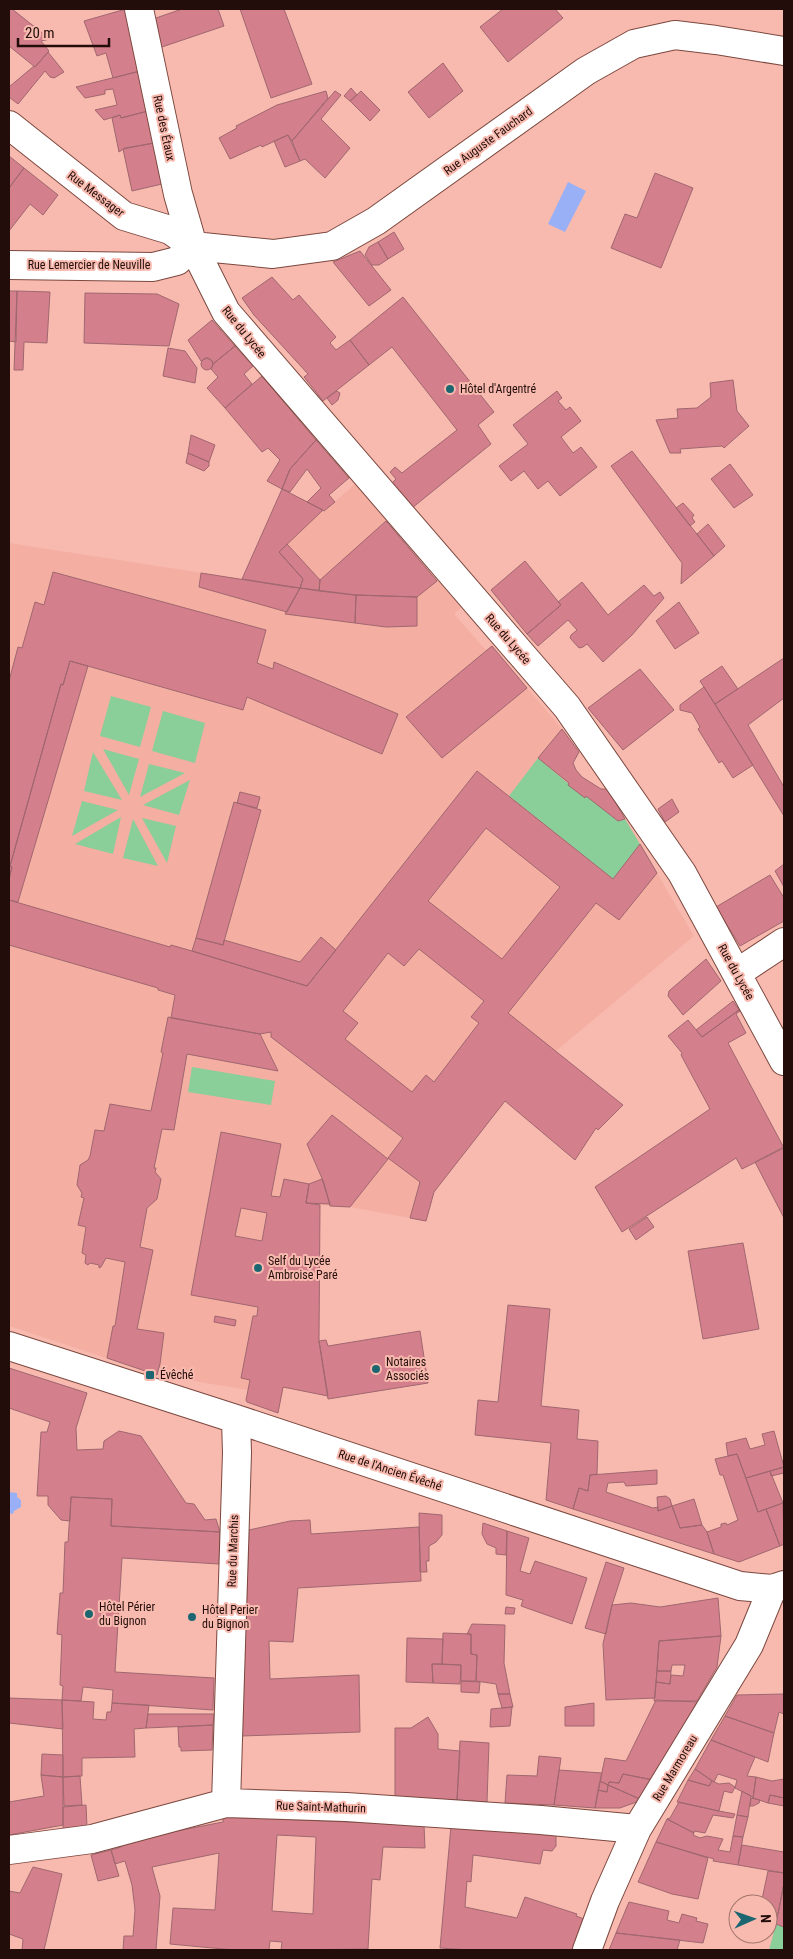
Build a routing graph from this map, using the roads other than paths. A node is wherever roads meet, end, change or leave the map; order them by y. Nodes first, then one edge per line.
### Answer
1 (139, 9) edge
2 (784, 51) edge
3 (9, 125) edge
4 (193, 246) junction
5 (9, 264) edge
6 (784, 942) edge
7 (737, 973) junction
8 (784, 1061) edge
9 (9, 1346) edge
10 (236, 1419) junction
11 (778, 1587) edge
12 (226, 1803) junction
13 (637, 1829) junction
14 (9, 1850) edge
15 (587, 1950) edge

1 - 4 street, Rue des Étaux
2 - 4 street, Rue Auguste Fauchard
3 - 4 street, Rue Messager
4 - 5 street, Rue Lemercier de Neuville
4 - 7 street, Rue du Lycée
6 - 7 street
7 - 8 street, Rue du Lycée
9 - 10 street, Rue de l'Ancien Évêché
10 - 11 street, Rue de l'Ancien Évêché
10 - 12 street, Rue du Marchis
11 - 13 street, Rue Marmoreau
12 - 13 street, Rue Saint-Mathurin
12 - 14 street, Rue Saint-Mathurin
13 - 15 street, Rue Marmoreau

